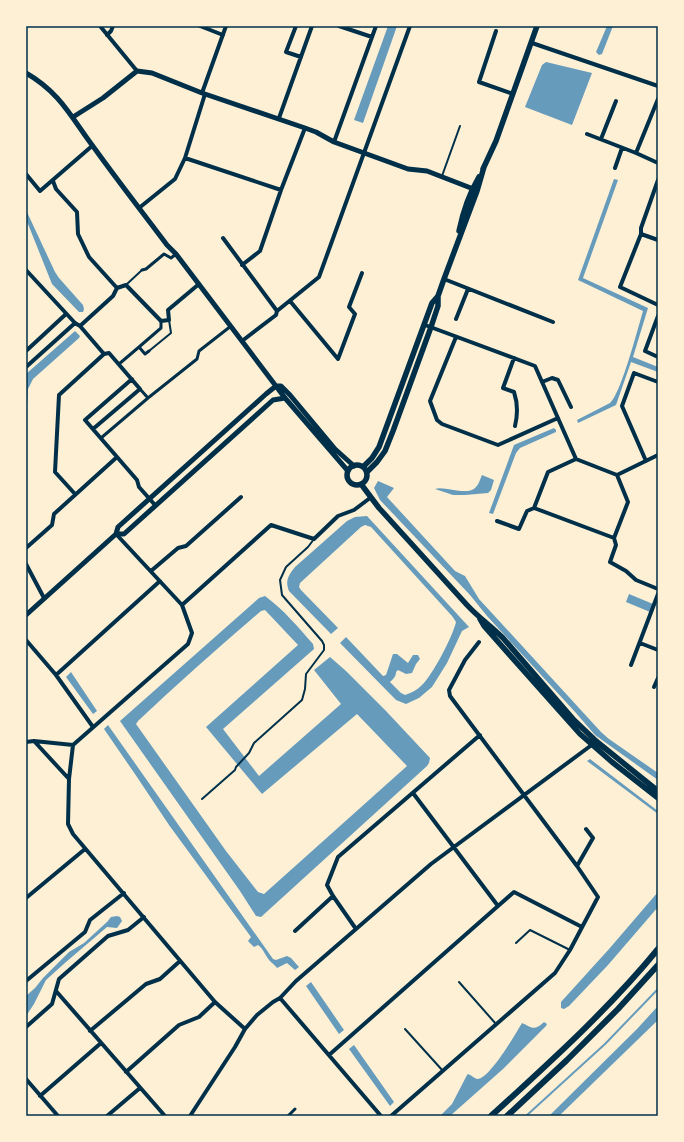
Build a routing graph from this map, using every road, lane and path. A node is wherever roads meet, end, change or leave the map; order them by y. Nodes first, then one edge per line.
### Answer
1 (100, 26) edge
2 (113, 26) edge
3 (200, 26) edge
4 (226, 26) edge
5 (296, 26) edge
6 (312, 26) edge
7 (339, 26) edge
8 (376, 26) edge
9 (410, 26) edge
10 (537, 26) edge
11 (496, 31) dead end
12 (107, 35) junction
13 (223, 35) junction
14 (372, 37) junction
15 (532, 43) junction
16 (301, 57) junction
17 (137, 71) junction
18 (26, 73) edge
19 (658, 86) edge
20 (203, 93) junction
21 (513, 94) junction
22 (658, 99) edge
23 (616, 101) dead end
24 (73, 117) junction
25 (279, 118) junction
26 (460, 126) dead end
27 (305, 128) junction
28 (587, 134) dead end
29 (601, 139) junction
30 (334, 142) junction
31 (92, 146) junction
32 (622, 148) junction
33 (364, 153) junction
34 (636, 153) junction
35 (185, 158) junction
36 (658, 163) edge
37 (615, 168) dead end
38 (26, 174) edge
39 (442, 177) junction
40 (658, 180) edge
41 (53, 181) junction
42 (281, 190) junction
43 (475, 190) junction
44 (139, 208) junction
45 (641, 234) junction
46 (223, 238) dead end
47 (658, 240) edge
48 (176, 254) junction
49 (242, 265) junction
50 (26, 270) edge
51 (142, 270) joint
52 (362, 273) dead end
53 (444, 280) junction
54 (199, 284) junction
55 (126, 285) junction
56 (117, 288) junction
57 (468, 289) junction
58 (438, 296) junction
59 (290, 301) junction
60 (658, 305) edge
61 (277, 310) junction
62 (66, 314) junction
63 (658, 316) edge
64 (456, 319) dead end
65 (169, 320) junction
66 (161, 321) junction
67 (553, 322) dead end
68 (75, 323) junction
69 (425, 324) junction
70 (80, 326) junction
71 (231, 326) junction
72 (431, 327) junction
73 (456, 337) junction
74 (242, 341) junction
75 (139, 347) junction
76 (26, 351) edge
77 (149, 351) joint
78 (104, 354) junction
79 (658, 357) edge
80 (514, 358) junction
81 (119, 364) junction
82 (26, 367) edge
83 (132, 379) junction
84 (542, 382) junction
85 (658, 382) edge
86 (276, 386) junction
87 (140, 389) junction
88 (148, 398) junction
89 (285, 398) junction
90 (260, 399) junction
91 (266, 406) junction
92 (571, 407) dead end
93 (558, 418) junction
94 (515, 426) dead end
95 (93, 429) junction
96 (101, 438) junction
97 (658, 455) edge
98 (117, 457) junction
99 (576, 459) junction
100 (646, 461) junction
101 (354, 466) junction
102 (363, 467) junction
103 (348, 471) junction
104 (367, 472) junction
105 (617, 475) junction
106 (361, 484) junction
107 (75, 494) junction
108 (241, 497) dead end
109 (370, 498) junction
110 (149, 499) junction
111 (155, 505) junction
112 (534, 508) junction
113 (497, 521) dead end
114 (116, 534) junction
115 (614, 538) junction
116 (314, 539) junction
117 (26, 548) edge
118 (26, 564) edge
119 (151, 571) junction
120 (160, 581) junction
121 (658, 589) edge
122 (658, 594) edge
123 (44, 598) junction
124 (182, 605) junction
125 (26, 614) edge
126 (26, 640) edge
127 (479, 642) dead end
128 (640, 643) junction
129 (658, 650) edge
130 (631, 665) dead end
131 (56, 675) junction
132 (658, 678) edge
133 (654, 687) dead end
134 (93, 727) junction
135 (480, 736) junction
136 (34, 741) junction
137 (26, 742) edge
138 (594, 743) junction
139 (73, 745) junction
140 (69, 779) junction
141 (658, 791) edge
142 (413, 793) junction
143 (524, 796) junction
144 (658, 798) edge
145 (202, 799) dead end
146 (586, 829) dead end
147 (455, 847) junction
148 (85, 849) junction
149 (577, 866) junction
150 (26, 890) edge
151 (124, 893) junction
152 (30, 895) junction
153 (333, 896) junction
154 (26, 898) edge
155 (498, 906) junction
156 (144, 917) junction
157 (582, 927) junction
158 (356, 929) junction
159 (295, 931) dead end
160 (516, 943) dead end
161 (658, 949) edge
162 (570, 950) junction
163 (180, 961) junction
164 (658, 965) edge
165 (26, 981) edge
166 (459, 982) dead end
167 (56, 991) junction
168 (280, 998) junction
169 (215, 1002) junction
170 (496, 1024) junction
171 (26, 1027) edge
172 (245, 1029) junction
173 (405, 1029) dead end
174 (90, 1031) junction
175 (101, 1043) junction
176 (329, 1055) junction
177 (443, 1071) junction
178 (126, 1072) junction
179 (26, 1079) edge
180 (140, 1088) junction
181 (40, 1096) junction
182 (295, 1109) dead end
183 (58, 1116) edge
184 (107, 1116) edge
185 (165, 1116) edge
186 (190, 1116) edge
187 (288, 1116) edge
188 (381, 1116) edge
189 (391, 1116) edge
190 (491, 1116) edge
191 (507, 1116) edge

1 - 12 street
2 - 12 street
3 - 13 street
4 - 13 street
5 - 16 street
6 - 16 street
7 - 14 street
8 - 14 street
9 - 33 street
10 - 15 main road
11 - 21 street
12 - 17 street
13 - 20 street
14 - 30 street
15 - 19 street
15 - 21 main road
16 - 25 street
17 - 20 street
17 - 24 street
18 - 24 street
20 - 25 street
20 - 35 street
21 - 43 main road
22 - 34 street
23 - 29 street
24 - 31 street
25 - 27 street
26 - 39 lane
27 - 30 street
27 - 42 street
28 - 29 street
29 - 32 street
30 - 33 street
31 - 41 street
31 - 44 street
32 - 34 street
32 - 37 street
33 - 39 street
33 - 59 street
34 - 36 street
35 - 42 street
35 - 44 street
38 - 41 street
39 - 43 street
40 - 45 street
41 - 56 street
42 - 49 street
43 - 53 main road
44 - 48 street
45 - 47 street
45 - 60 street
46 - 49 street
48 - 51 street
48 - 54 street
49 - 61 street
50 - 62 street
51 - 55 lane
52 - 59 street
53 - 57 street
53 - 58 main road
54 - 65 street
54 - 71 street
55 - 56 street
55 - 66 street
56 - 70 street
57 - 64 street
57 - 67 street
58 - 69 main road
58 - 72 main road
59 - 61 street
61 - 74 street
62 - 68 street
62 - 76 street
63 - 79 street
65 - 66 street
65 - 77 lane
66 - 75 street
68 - 70 street
68 - 82 street
69 - 72 street
69 - 102 main road
70 - 78 street
71 - 74 street
71 - 88 street
72 - 73 street
72 - 104 main road
73 - 80 street
73 - 93 street
74 - 86 street
75 - 77 street
75 - 81 street
78 - 81 street
78 - 107 street
80 - 84 street
80 - 94 street
81 - 83 street
83 - 87 street
83 - 95 street
84 - 92 street
84 - 93 street
85 - 100 street
86 - 89 street
86 - 90 street
86 - 101 street
87 - 88 street
87 - 95 street
88 - 96 street
89 - 91 street
89 - 103 street
90 - 91 street
90 - 110 street
91 - 111 street
93 - 99 street
95 - 96 street
96 - 98 street
97 - 100 street
98 - 107 street
98 - 110 street
99 - 105 street
99 - 112 street
100 - 105 street
101 - 102 main road
101 - 103 main road
102 - 104 main road
103 - 106 main road
104 - 106 main road
105 - 115 street
106 - 109 main road
107 - 117 street
108 - 119 street
109 - 116 street
109 - 138 main road
110 - 111 street
110 - 114 street
111 - 114 street
112 - 113 street
112 - 115 street
114 - 119 street
114 - 123 street
115 - 121 street
116 - 124 street
116 - 145 lane
118 - 123 street
119 - 120 street
120 - 124 street
120 - 131 street
122 - 128 street
123 - 125 street
124 - 134 street
126 - 131 street
127 - 135 street
128 - 129 street
128 - 130 street
131 - 134 street
132 - 133 street
134 - 139 street
135 - 142 street
135 - 143 street
136 - 137 street
136 - 139 street
136 - 140 street
138 - 141 main road
138 - 143 street
138 - 144 main road
139 - 140 street
140 - 148 street
142 - 147 street
142 - 153 street
143 - 147 street
143 - 149 street
146 - 149 street
147 - 155 street
147 - 158 street
148 - 151 street
148 - 152 street
149 - 157 street
150 - 152 street
151 - 156 street
151 - 165 street
152 - 154 street
153 - 158 street
153 - 159 street
155 - 157 street
155 - 176 street
156 - 163 street
156 - 167 street
157 - 162 street
158 - 168 street
160 - 162 lane
161 - 190 main road
162 - 170 street
163 - 169 street
163 - 174 street
164 - 191 main road
166 - 170 lane
167 - 171 street
167 - 174 street
168 - 172 street
168 - 176 street
169 - 172 street
169 - 178 street
170 - 177 street
172 - 186 street
173 - 177 lane
174 - 175 street
175 - 178 street
175 - 181 street
176 - 188 street
177 - 189 street
178 - 180 street
179 - 181 street
180 - 184 street
180 - 185 street
181 - 183 street
182 - 187 street

